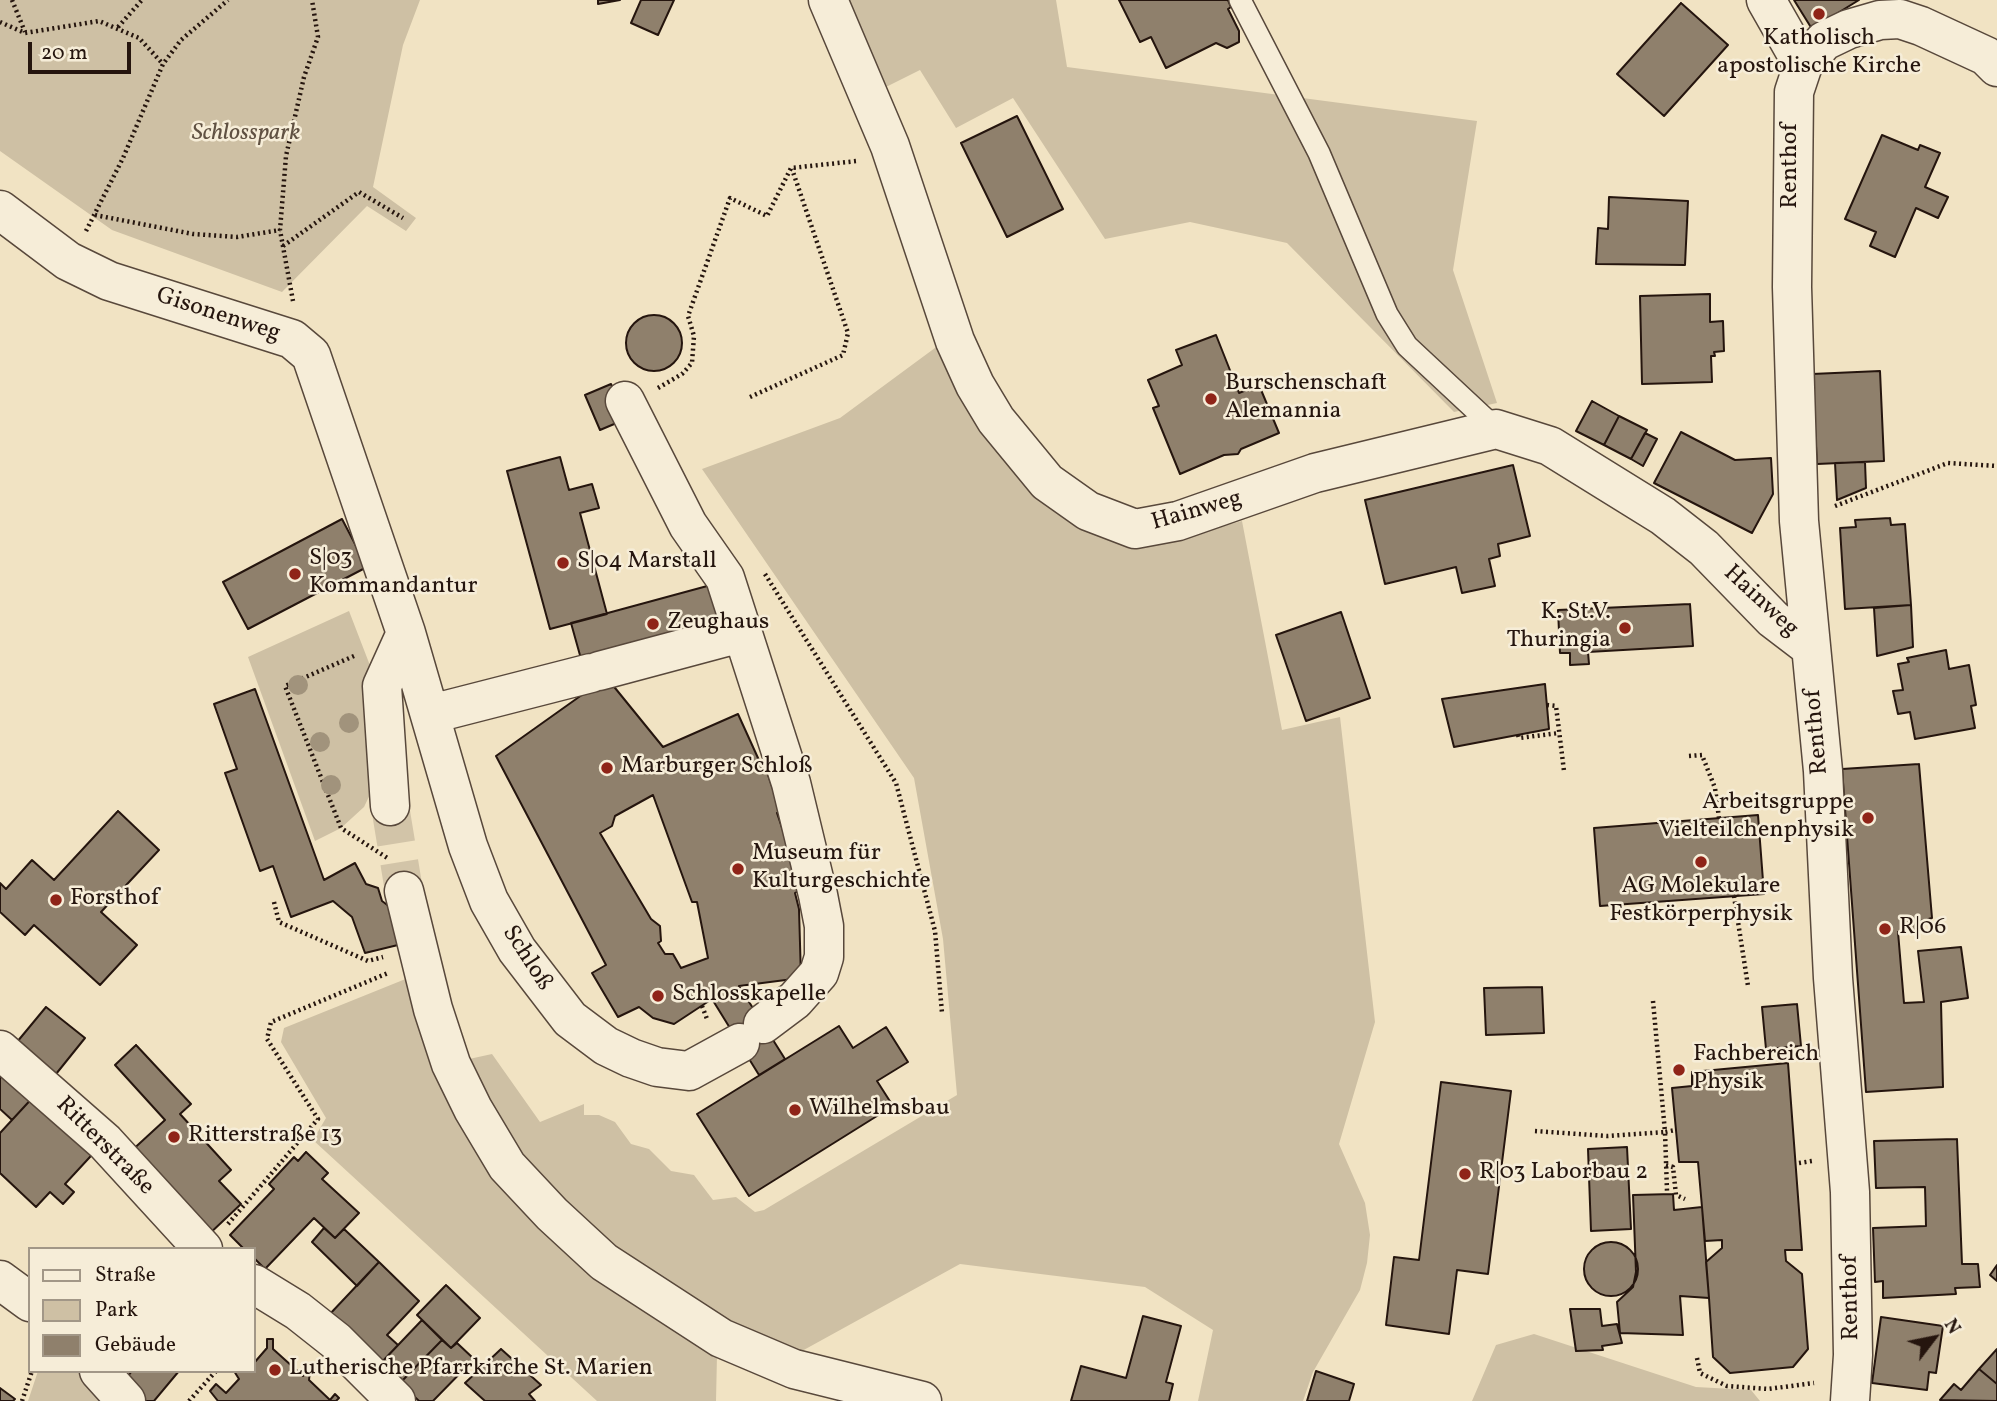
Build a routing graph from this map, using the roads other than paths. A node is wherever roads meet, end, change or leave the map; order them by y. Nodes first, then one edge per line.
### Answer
1 (828, 0) edge
2 (1240, 0) edge
3 (1766, 0) edge
4 (1803, 65) junction
5 (1997, 67) edge
6 (0, 210) edge
7 (625, 401) road end
8 (1496, 429) junction
9 (371, 529) joint
10 (406, 633) junction
11 (741, 633) junction
12 (1811, 648) junction
13 (431, 714) junction
14 (390, 806) tunnel mouth
15 (404, 891) tunnel mouth
16 (0, 1050) edge
17 (214, 1239) edge
18 (0, 1280) edge
19 (256, 1285) edge
20 (28, 1301) edge
21 (101, 1373) edge
22 (126, 1401) edge
23 (396, 1401) edge
24 (922, 1401) edge
25 (1850, 1401) edge

1 - 8 street, Hainweg
2 - 8 lane
3 - 4 street
4 - 5 street, Renthof
4 - 12 street, Renthof
6 - 9 street, Gisonenweg
7 - 11 street, Schloß
8 - 12 street, Hainweg
9 - 10 street, Schloß
10 - 13 street, Schloß
10 - 14 street
11 - 13 street
11 - 13 street, Schloß
12 - 25 street, Renthof
15 - 24 street
16 - 17 street, Ritterstraße
18 - 20 street
19 - 23 street
21 - 22 street

